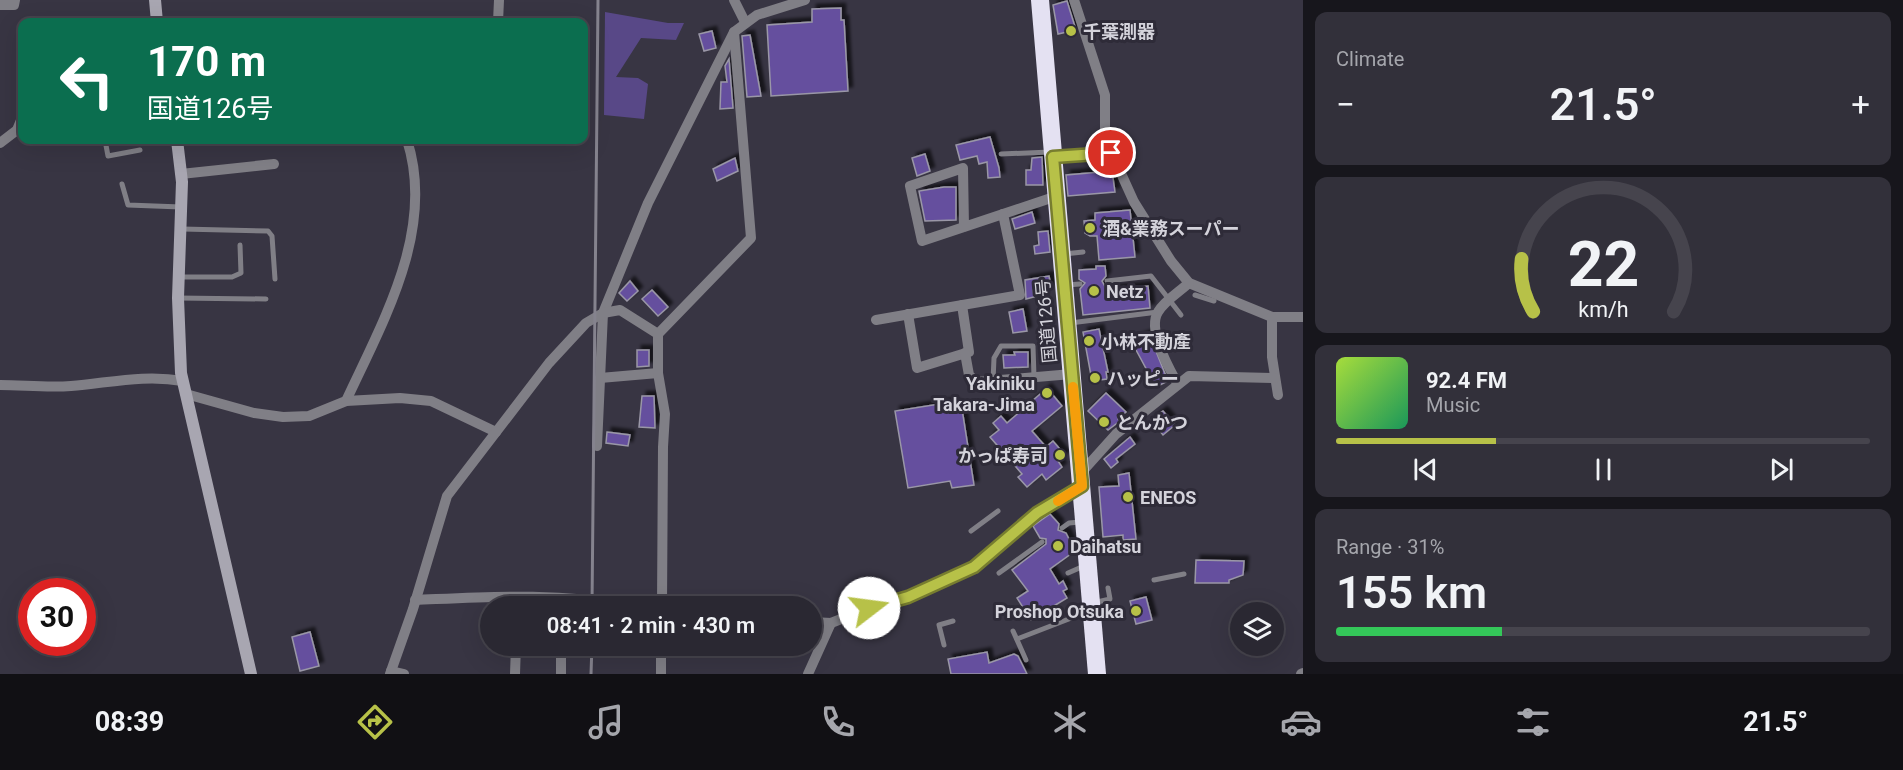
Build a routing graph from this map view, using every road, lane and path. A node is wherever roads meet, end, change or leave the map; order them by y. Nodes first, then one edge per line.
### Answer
1 (15, 0) edge
2 (155, 0) edge
3 (499, 0) edge
4 (734, 0) edge
5 (806, 0) edge
6 (1040, 0) edge
7 (1074, 0) edge
8 (0, 5) edge
9 (157, 18) edge
10 (498, 18) edge
11 (746, 22) junction
12 (734, 32) junction
13 (18, 128) edge
14 (0, 143) edge
15 (106, 144) edge
16 (177, 144) edge
17 (408, 144) edge
18 (140, 150) dead end
19 (1111, 153) junction
20 (1001, 154) dead end
21 (1053, 154) junction
22 (274, 164) dead end
23 (181, 174) junction
24 (122, 184) dead end
25 (1060, 205) junction
26 (181, 207) junction
27 (1004, 214) junction
28 (964, 227) junction
29 (180, 229) junction
30 (240, 245) dead end
31 (1083, 252) dead end
32 (1062, 254) junction
33 (178, 277) junction
34 (275, 279) dead end
35 (1107, 281) dead end
36 (1189, 283) junction
37 (1195, 295) dead end
38 (1210, 297) junction
39 (178, 298) junction
40 (266, 299) dead end
41 (1170, 301) junction
42 (962, 305) junction
43 (1158, 312) junction
44 (603, 313) junction
45 (908, 314) junction
46 (1181, 315) dead end
47 (1272, 317) junction
48 (1303, 317) edge
49 (876, 320) dead end
50 (1068, 323) junction
51 (658, 334) junction
52 (965, 353) junction
53 (658, 373) junction
54 (1072, 374) junction
55 (1034, 377) junction
56 (600, 378) junction
57 (1275, 378) junction
58 (183, 381) junction
59 (993, 381) junction
60 (1177, 383) junction
61 (0, 385) edge
62 (186, 394) junction
63 (1278, 395) dead end
64 (346, 401) junction
65 (496, 432) junction
66 (597, 446) dead end
67 (1081, 480) junction
68 (998, 511) dead end
69 (1085, 522) junction
70 (1062, 528) dead end
71 (971, 531) dead end
72 (1042, 542) dead end
73 (1088, 564) junction
74 (999, 573) dead end
75 (1068, 573) dead end
76 (1184, 574) dead end
77 (1154, 579) dead end
78 (1108, 588) dead end
79 (662, 596) edge
80 (416, 600) junction
81 (480, 601) edge
82 (1092, 607) junction
83 (953, 621) dead end
84 (822, 623) edge
85 (831, 623) junction
86 (1013, 631) dead end
87 (1017, 639) junction
88 (944, 645) dead end
89 (516, 656) edge
90 (561, 656) edge
91 (661, 656) edge
92 (1026, 660) dead end
93 (390, 672) edge
94 (251, 674) edge
95 (404, 674) edge
96 (515, 674) edge
97 (561, 674) edge
98 (661, 674) edge
99 (808, 674) edge
100 (1097, 674) edge

1 - 8 street
2 - 9 street
3 - 10 street
4 - 11 street
5 - 11 street
6 - 21 highway, 国道126号
7 - 19 street
11 - 12 street
12 - 44 street
12 - 51 street
13 - 14 street
15 - 18 lane
16 - 23 street
17 - 64 street
19 - 21 lane
19 - 36 street
20 - 21 lane
21 - 25 highway, 国道126号
22 - 23 street
23 - 26 street
24 - 26 lane
25 - 27 street
25 - 32 highway, 国道126号
26 - 29 street
27 - 28 street
27 - 42 street
28 - 28 street
29 - 33 street
29 - 34 lane
30 - 33 lane
31 - 32 lane
32 - 50 highway, 国道126号
33 - 39 street
35 - 41 lane
36 - 38 street
36 - 41 street
37 - 38 lane
38 - 47 street
39 - 40 lane
39 - 58 street
41 - 43 street
41 - 46 lane
42 - 45 street
42 - 52 street
43 - 50 lane
43 - 60 street
44 - 51 street
44 - 56 street
44 - 65 street
45 - 49 street
45 - 52 street
47 - 48 street
47 - 57 street
50 - 54 highway, 国道126号
51 - 53 street
52 - 59 street
53 - 56 street
53 - 79 street
54 - 55 street
54 - 67 highway, 国道126号
55 - 59 street
55 - 59 lane
56 - 66 street
57 - 60 street
57 - 63 street
58 - 61 street
58 - 62 street
60 - 67 street
62 - 64 street
62 - 94 street
64 - 65 street
65 - 80 street
67 - 69 highway, 国道126号
67 - 85 street
68 - 71 lane
69 - 70 lane
69 - 73 highway, 国道126号
72 - 74 lane
73 - 75 lane
73 - 82 highway, 国道126号
76 - 77 lane
78 - 82 lane
80 - 81 street
80 - 93 street
82 - 87 lane
82 - 100 highway, 国道126号
83 - 88 lane
84 - 85 street
85 - 99 street
86 - 87 lane
87 - 92 lane
89 - 96 street
90 - 97 street
91 - 98 street
93 - 95 street

